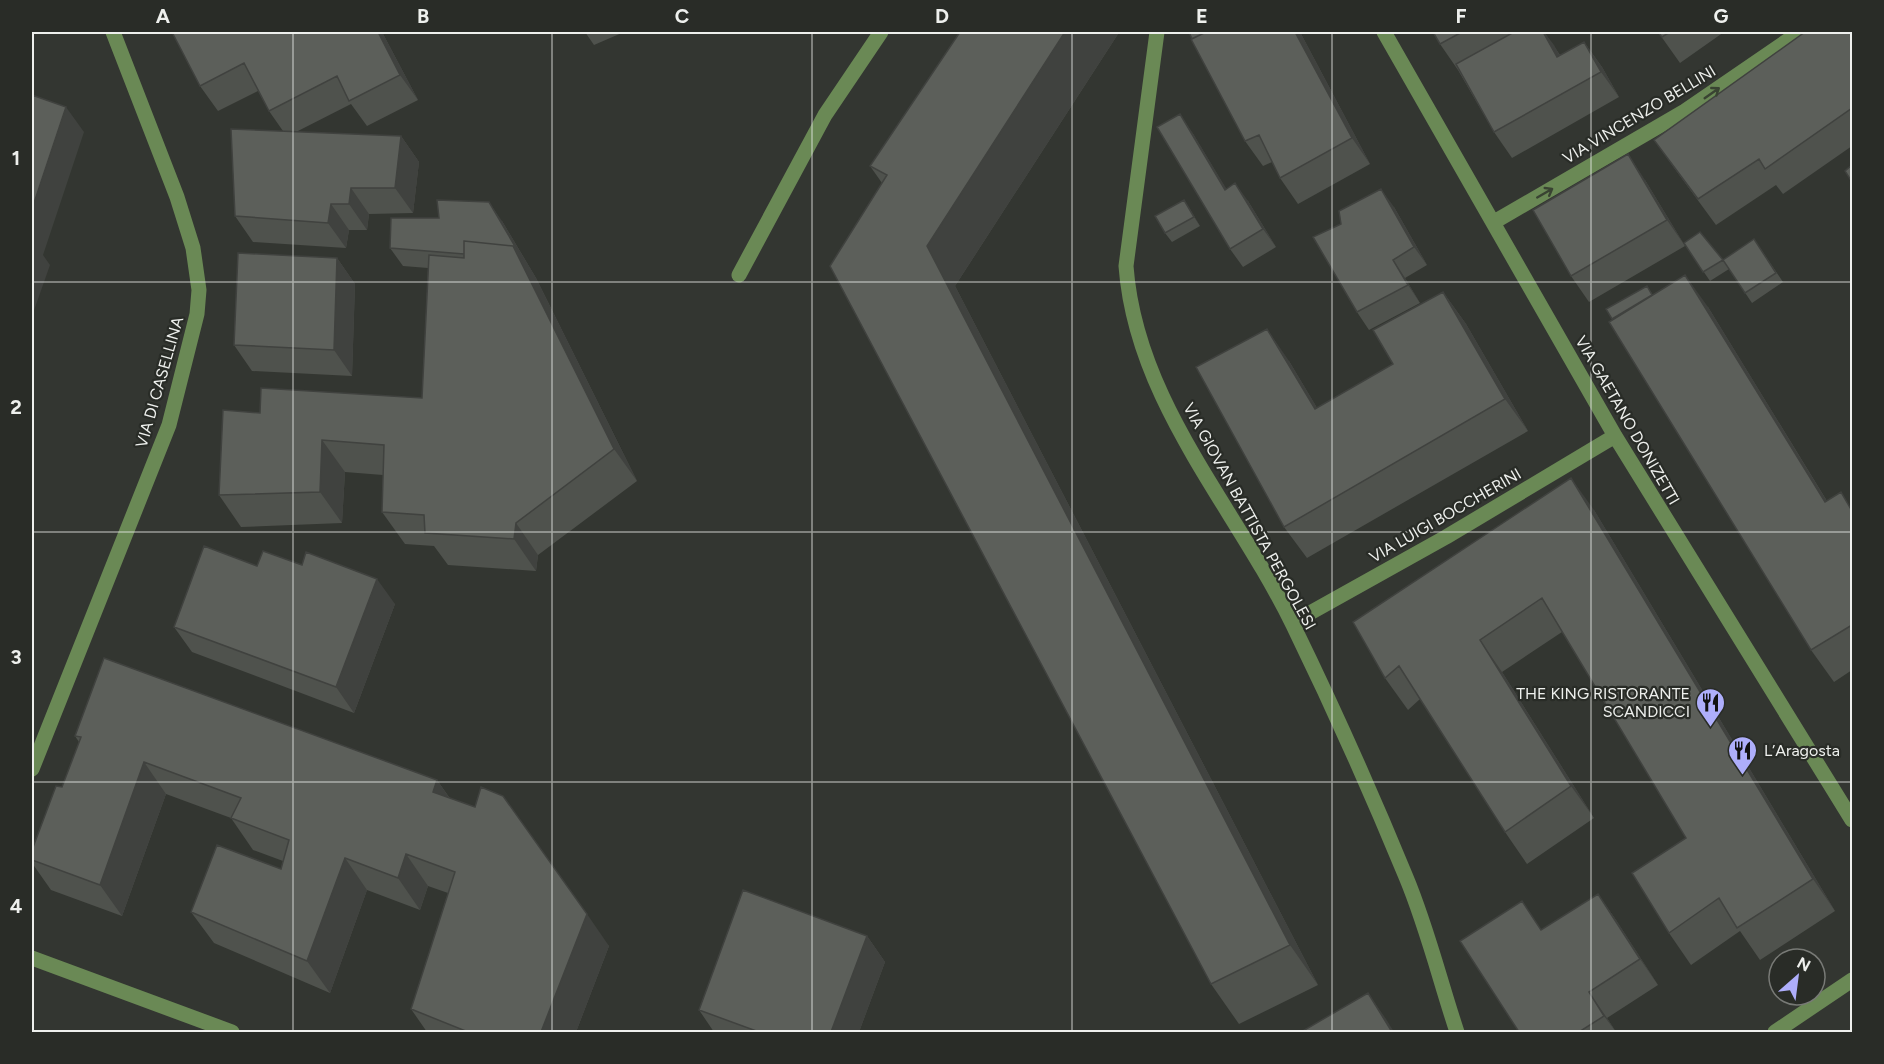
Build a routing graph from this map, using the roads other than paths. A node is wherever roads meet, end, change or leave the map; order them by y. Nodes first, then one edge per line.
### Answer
1 (113, 32) edge
2 (881, 32) edge
3 (1157, 32) edge
4 (1384, 32) edge
5 (1800, 32) edge
6 (1494, 222) junction
7 (739, 275) dead end
8 (1615, 435) junction
9 (1292, 623) junction
10 (32, 769) edge
11 (1852, 820) edge
12 (32, 958) edge
13 (1852, 980) edge
14 (232, 1032) edge
15 (1457, 1032) edge
16 (1775, 1032) edge

1 - 10 street, VIA DI CASELLINA
2 - 7 street
3 - 9 street, VIA GIOVAN BATTISTA PERGOLESI
4 - 6 street, VIA GAETANO DONIZETTI
6 -> 5 street, VIA VINCENZO BELLINI
6 - 8 street, VIA GAETANO DONIZETTI
8 - 9 street, VIA LUIGI BOCCHERINI
8 - 11 street, VIA GAETANO DONIZETTI
9 - 15 street, VIA GIOVAN BATTISTA PERGOLESI
12 - 14 street
13 - 16 street

